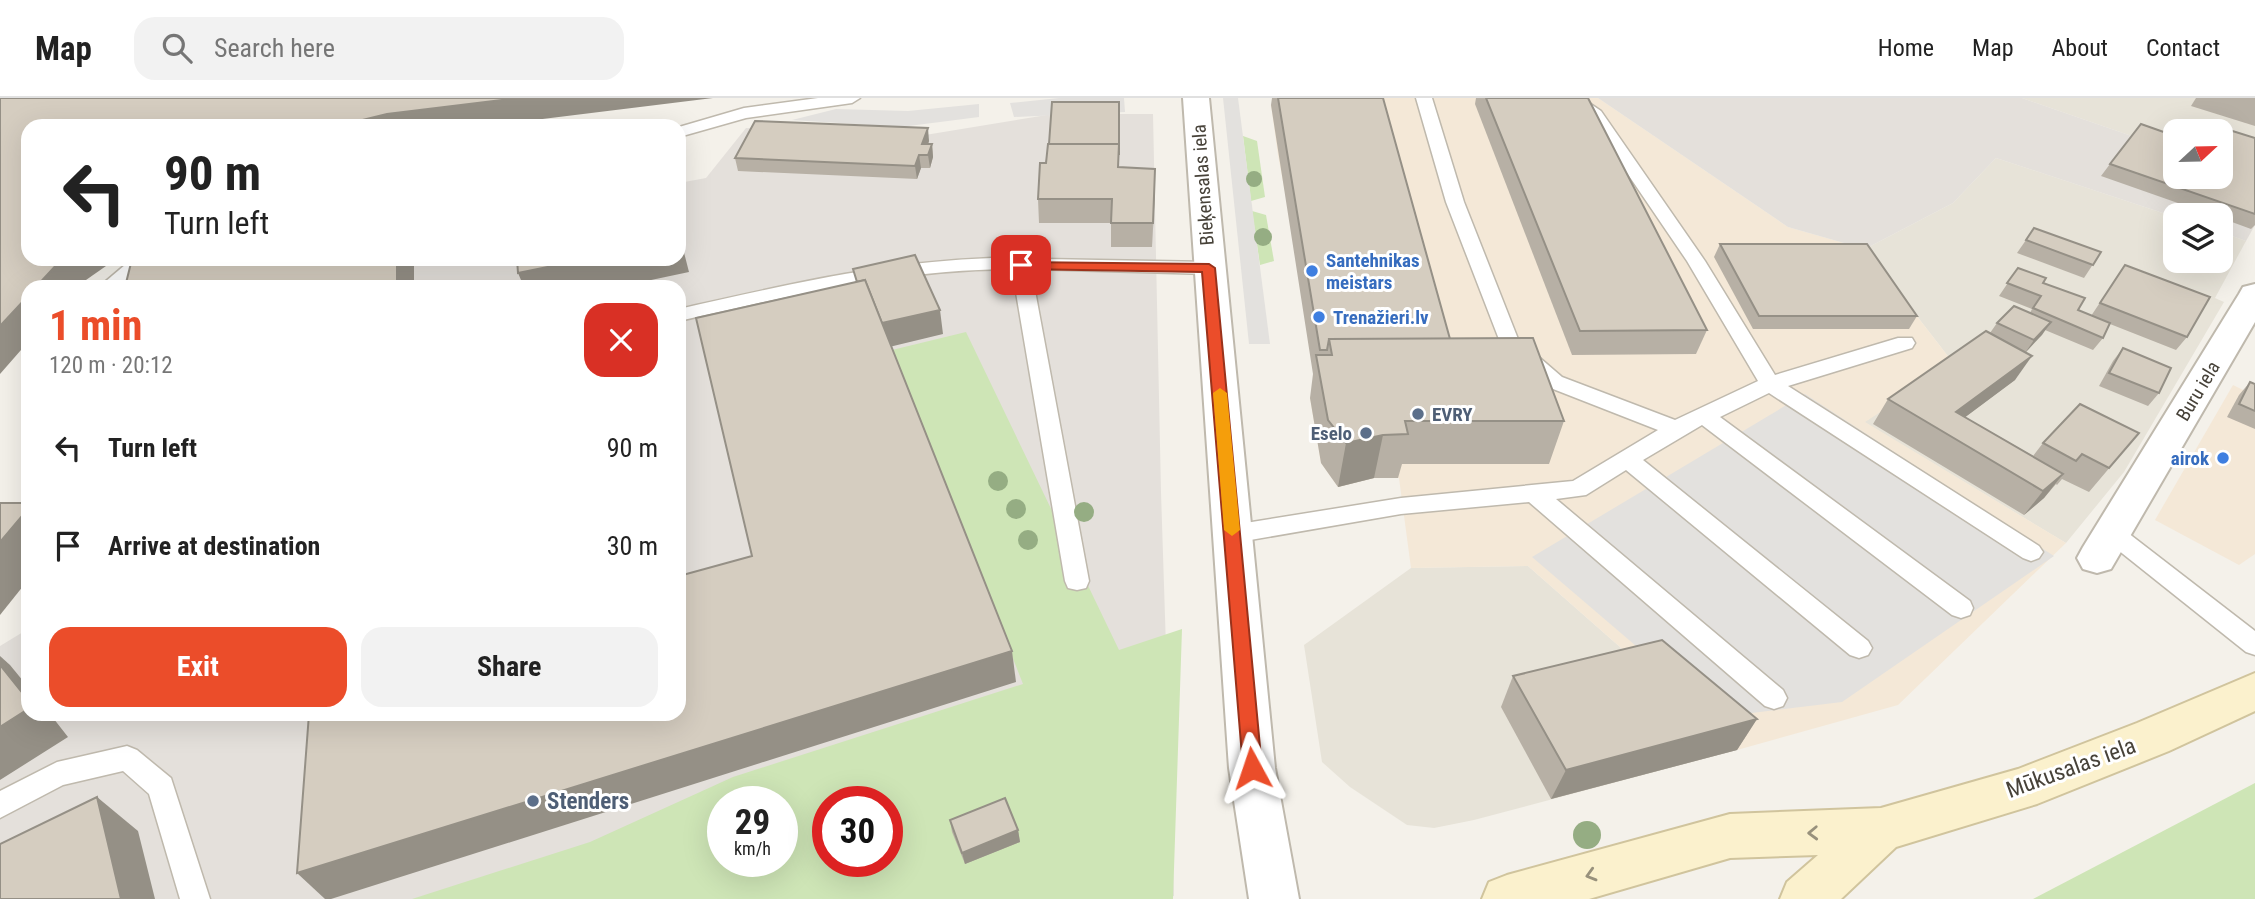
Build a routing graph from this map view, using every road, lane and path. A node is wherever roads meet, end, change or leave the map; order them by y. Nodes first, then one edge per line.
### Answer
1 (852, 98) edge
2 (1196, 98) edge
3 (1424, 98) edge
4 (1571, 98) edge
5 (686, 130) edge
6 (1021, 265) junction
7 (134, 266) edge
8 (1209, 268) junction
9 (118, 280) edge
10 (2255, 294) edge
11 (686, 314) edge
12 (1905, 343) dead end
13 (1770, 384) junction
14 (1706, 417) junction
15 (1676, 429) junction
16 (1627, 459) junction
17 (1533, 493) junction
18 (1233, 534) junction
19 (2104, 545) joint
20 (2031, 552) dead end
21 (1077, 581) dead end
22 (1961, 608) dead end
23 (2255, 645) edge
24 (1859, 648) dead end
25 (2255, 691) edge
26 (1774, 698) dead end
27 (0, 805) edge
28 (1881, 830) junction
29 (195, 899) edge
30 (1273, 899) edge
31 (1507, 899) edge
32 (1805, 899) edge

1 - 5 lane
2 - 8 street, Bieķensalas iela
3 - 15 lane
4 - 13 lane
6 - 8 lane
6 - 11 lane
6 - 21 lane
7 - 9 lane
8 - 18 street, Bieķensalas iela
10 - 19 street, Buru iela
12 - 13 lane
13 - 14 lane
13 - 20 lane
14 - 15 lane
14 - 22 lane
15 - 16 lane
16 - 17 lane
16 - 24 lane
17 - 18 lane
17 - 26 lane
18 - 30 street, Bieķensalas iela
19 - 23 lane
25 - 28 main road, Mūkusalas iela
27 - 29 lane
28 -> 31 main road, Mūkusalas iela
28 - 32 main road, Mūkusalas iela

